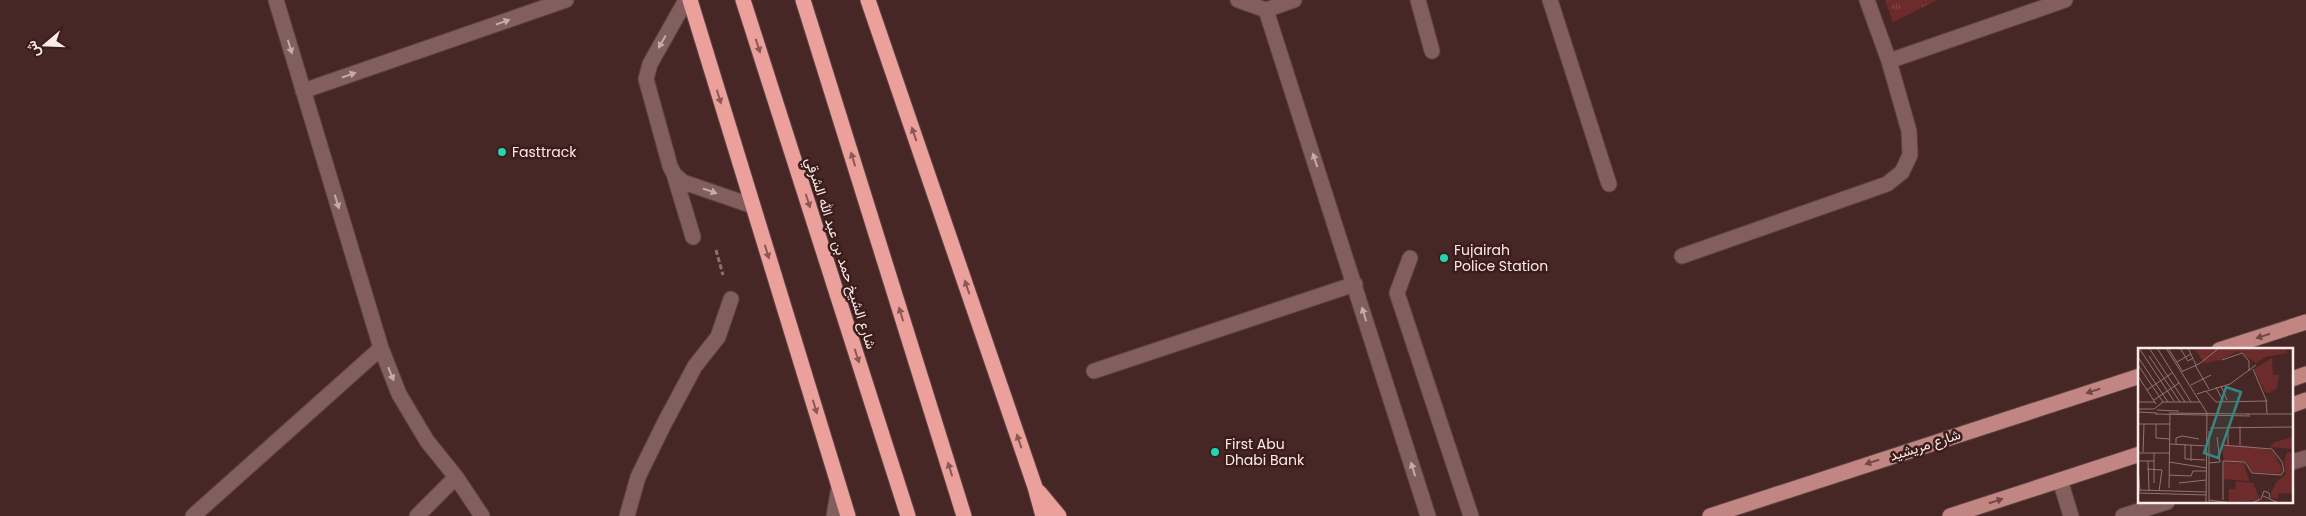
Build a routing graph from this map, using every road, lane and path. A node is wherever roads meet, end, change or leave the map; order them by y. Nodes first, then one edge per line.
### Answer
1 (276, 0) edge
2 (566, 0) edge
3 (688, 0) edge
4 (743, 0) edge
5 (803, 0) edge
6 (868, 0) edge
7 (1238, 0) edge
8 (1294, 0) edge
9 (1418, 0) edge
10 (1550, 0) edge
11 (1867, 0) edge
12 (2065, 0) edge
13 (1266, 10) junction
14 (1432, 51) dead end
15 (1890, 61) junction
16 (303, 91) junction
17 (674, 174) junction
18 (1608, 184) dead end
19 (753, 206) junction
20 (692, 237) joint
21 (1682, 256) dead end
22 (1410, 258) dead end
23 (1355, 284) junction
24 (731, 299) joint
25 (2306, 322) edge
26 (381, 348) junction
27 (2225, 348) edge
28 (1094, 371) dead end
29 (2306, 374) edge
30 (2138, 377) edge
31 (2294, 378) edge
32 (2306, 400) edge
33 (2294, 404) edge
34 (2138, 455) edge
35 (456, 477) junction
36 (2060, 480) junction
37 (839, 486) junction
38 (1035, 487) junction
39 (2160, 504) edge
40 (193, 516) edge
41 (417, 516) edge
42 (482, 516) edge
43 (627, 516) edge
44 (834, 516) edge
45 (848, 516) edge
46 (908, 516) edge
47 (964, 516) edge
48 (1042, 516) edge
49 (1059, 516) edge
50 (1428, 516) edge
51 (1471, 516) edge
52 (1710, 516) edge
53 (1950, 516) edge
54 (2071, 516) edge
55 (2123, 516) edge

1 -> 16 street
16 -> 2 street
3 -> 17 street
3 -> 19 highway
4 -> 46 highway, شارع الشيخ حمد بن عبد الله الشرقي
47 -> 5 highway
38 -> 6 highway
7 - 13 street
8 - 13 street
9 - 14 street
10 - 18 street
11 - 15 street
12 - 15 street
23 -> 13 street
15 - 21 street
16 -> 26 street
17 -> 19 street
17 - 20 street
19 -> 37 highway
20 - 24 path
22 - 51 street
23 - 28 street
50 -> 23 street
24 - 43 street
25 -> 27 main road
26 -> 35 street
26 - 40 street
29 - 31 main road
30 -> 52 main road, شارع مريشيد
32 - 33 main road
34 - 36 main road
35 - 41 street
35 - 42 street
53 -> 36 main road
36 - 54 street
37 - 44 street
37 - 45 highway
38 - 48 highway
38 - 49 highway
39 - 55 street

